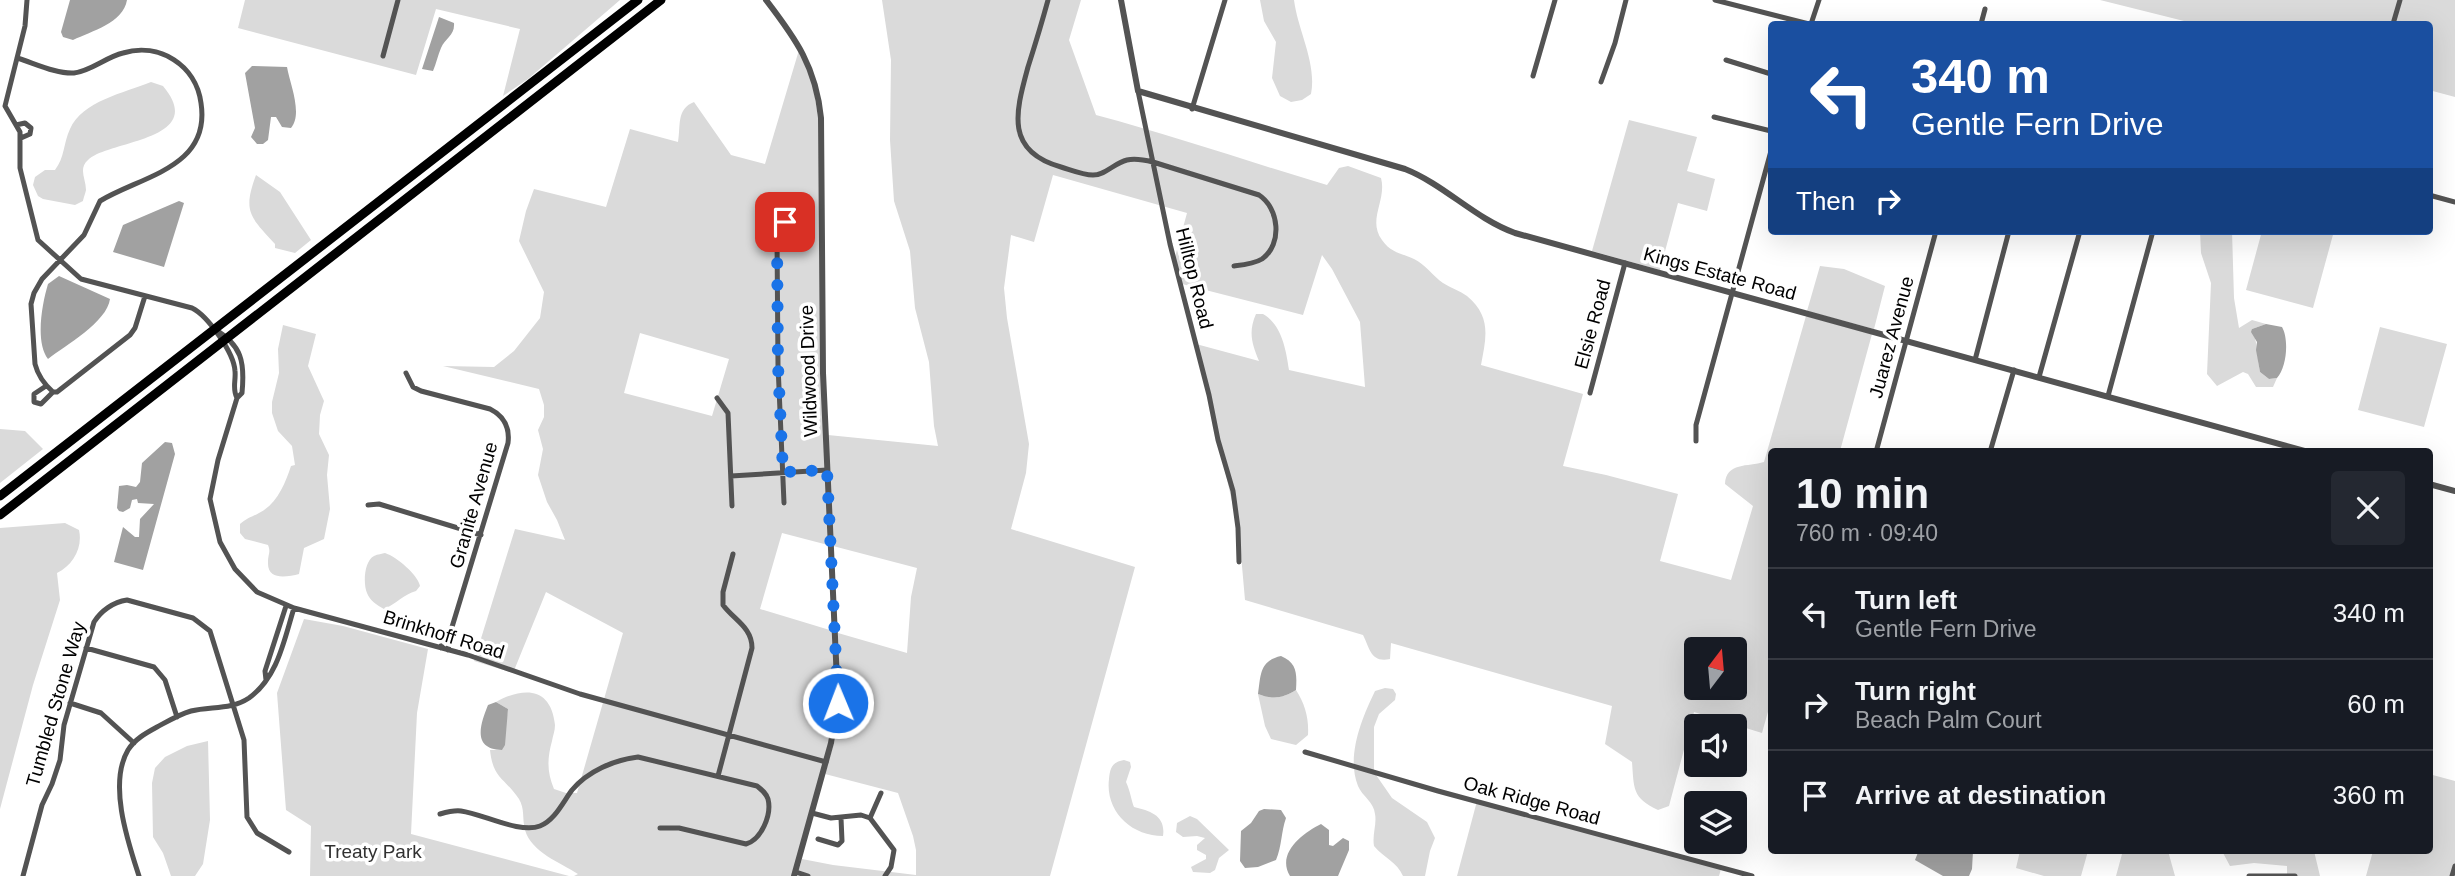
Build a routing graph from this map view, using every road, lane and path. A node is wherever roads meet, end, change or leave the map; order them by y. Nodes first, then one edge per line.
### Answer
1 (27, 0) edge
2 (398, 0) edge
3 (638, 0) edge
4 (661, 0) edge
5 (766, 0) edge
6 (1048, 0) edge
7 (1121, 0) edge
8 (1225, 0) edge
9 (1555, 0) edge
10 (1626, 0) edge
11 (1715, 0) edge
12 (1819, 0) edge
13 (2400, 0) edge
14 (1985, 9) dead end
15 (1796, 21) edge
16 (1809, 21) edge
17 (1982, 21) edge
18 (2394, 21) edge
19 (383, 56) dead end
20 (17, 58) junction
21 (1726, 60) dead end
22 (1768, 73) edge
23 (1533, 76) dead end
24 (1601, 82) dead end
25 (1138, 91) junction
26 (1192, 108) junction
27 (1714, 117) dead end
28 (16, 125) junction
29 (1768, 130) edge
30 (20, 138) junction
31 (1153, 162) junction
32 (1768, 162) edge
33 (407, 180) junction
34 (415, 191) junction
35 (2433, 196) edge
36 (2455, 202) edge
37 (785, 222) dead end
38 (1935, 235) edge
39 (2008, 235) edge
40 (2079, 235) edge
41 (2152, 235) edge
42 (60, 262) junction
43 (1625, 263) junction
44 (1234, 266) dead end
45 (1732, 293) junction
46 (145, 296) junction
47 (214, 329) junction
48 (224, 339) junction
49 (1906, 341) junction
50 (1975, 360) junction
51 (2014, 370) junction
52 (406, 373) dead end
53 (2039, 377) junction
54 (46, 386) junction
55 (53, 392) junction
56 (1590, 393) dead end
57 (2108, 396) junction
58 (717, 398) dead end
59 (1696, 441) dead end
60 (1877, 448) edge
61 (1991, 448) edge
62 (2294, 448) edge
63 (827, 470) junction
64 (783, 472) junction
65 (731, 476) junction
66 (2433, 485) edge
67 (2455, 491) edge
68 (0, 496) edge
69 (784, 503) dead end
70 (368, 505) dead end
71 (732, 506) dead end
72 (0, 515) edge
73 (481, 535) junction
74 (733, 554) dead end
75 (1239, 562) dead end
76 (286, 606) junction
77 (294, 608) junction
78 (86, 649) junction
79 (445, 649) junction
80 (266, 680) junction
81 (70, 703) junction
82 (234, 705) junction
83 (177, 717) junction
84 (729, 735) junction
85 (134, 743) junction
86 (1305, 752) dead end
87 (826, 762) junction
88 (718, 776) junction
89 (881, 793) dead end
90 (812, 813) junction
91 (440, 814) dead end
92 (842, 818) junction
93 (870, 818) junction
94 (660, 828) dead end
95 (818, 839) dead end
96 (289, 852) dead end
97 (2455, 866) edge
98 (795, 874) edge
99 (23, 876) edge
100 (139, 876) edge
101 (808, 876) edge
102 (885, 876) edge
103 (1752, 876) edge
104 (2249, 876) edge
105 (2295, 876) edge
106 (2452, 876) edge

1 - 20 street
2 - 19 street
3 - 33 highway
4 - 34 highway
5 - 63 street, Wildwood Drive
6 - 31 street
7 - 25 street, Hilltop Road
8 - 26 street
9 - 23 street
10 - 24 street
11 - 15 street
12 - 16 street
13 - 18 street
14 - 17 street
20 - 28 street
20 - 42 street
21 - 22 street
25 - 26 street, Kings Estate Road
25 - 31 street, Hilltop Road
26 - 43 street, Kings Estate Road
27 - 29 street
28 - 30 street
28 - 30 street
30 - 42 street
31 - 44 street
31 - 75 street, Hilltop Road
32 - 45 street
33 - 34 street
33 - 47 highway
34 - 48 highway
35 - 36 street
37 - 64 street
38 - 49 street, Juarez Avenue
39 - 50 street
40 - 53 street
41 - 57 street
42 - 46 street
42 - 54 street
43 - 45 street, Kings Estate Road
43 - 56 street, Elsie Road
45 - 49 street, Kings Estate Road
45 - 59 street
46 - 47 street
46 - 55 street
47 - 48 street, Brinkhoff Road
47 - 68 highway
48 - 72 highway
48 - 76 street, Brinkhoff Road
49 - 50 street, Kings Estate Road
49 - 60 street, Juarez Avenue
50 - 51 street, Kings Estate Road
51 - 53 street, Kings Estate Road
51 - 61 street
52 - 73 street, Granite Avenue
53 - 57 street, Kings Estate Road
54 - 55 street
54 - 55 street
57 - 62 street, Kings Estate Road
58 - 65 street
63 - 64 street
63 - 87 street, Wildwood Drive
64 - 65 street
64 - 69 street
65 - 71 street
66 - 67 street
70 - 73 street
73 - 79 street, Granite Avenue
74 - 84 street
76 - 77 street, Brinkhoff Road
76 - 80 street
77 - 79 street, Brinkhoff Road
77 - 80 street
78 - 81 street, Tumbled Stone Way
78 - 82 street, Tumbled Stone Way
78 - 83 street
79 - 84 street, Brinkhoff Road
80 - 82 street
81 - 85 street
81 - 99 street, Tumbled Stone Way
82 - 83 street
82 - 96 street, Tumbled Stone Way
83 - 85 street
84 - 87 street, Brinkhoff Road
84 - 88 street
85 - 100 street
86 - 103 street, Oak Ridge Road
87 - 90 street, Wildwood Drive
88 - 91 street
88 - 94 street
89 - 93 street
90 - 92 street
90 - 98 street, Wildwood Drive
92 - 93 street
92 - 95 street
93 - 102 street
97 - 106 street
98 - 101 street
104 - 105 street

